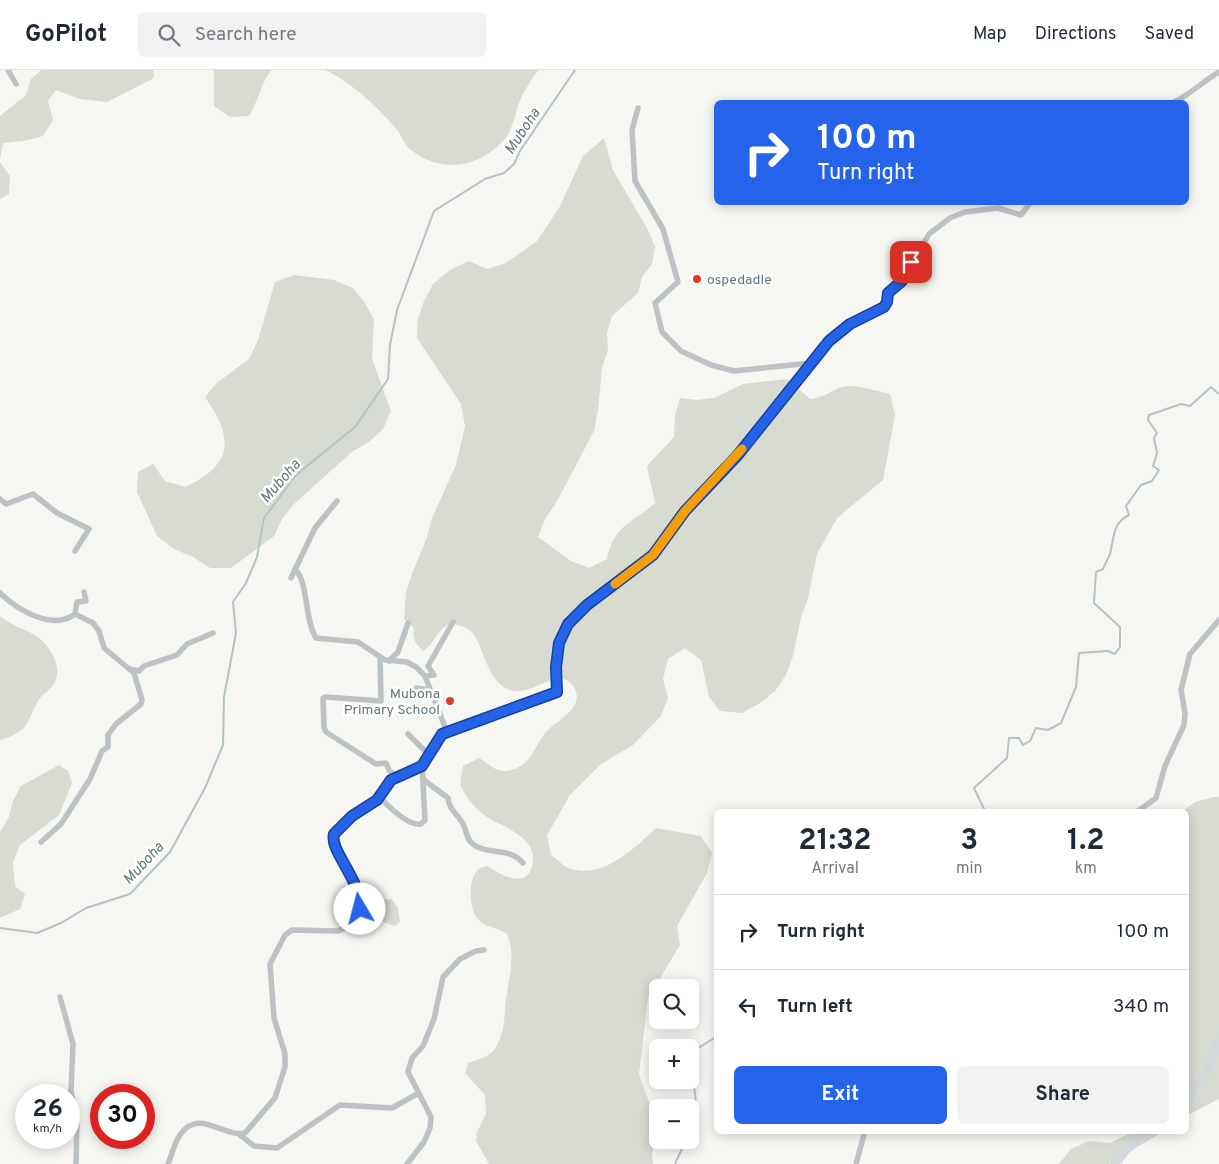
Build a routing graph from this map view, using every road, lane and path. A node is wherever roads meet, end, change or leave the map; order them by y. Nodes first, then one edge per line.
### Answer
1 (8, 70) edge
2 (1219, 72) edge
3 (16, 84) dead end
4 (1179, 100) edge
5 (638, 108) dead end
6 (1029, 205) edge
7 (811, 364) junction
8 (0, 499) edge
9 (337, 501) dead end
10 (75, 551) dead end
11 (295, 570) junction
12 (291, 578) dead end
13 (84, 592) dead end
14 (0, 593) edge
15 (75, 614) junction
16 (1219, 620) edge
17 (453, 622) dead end
18 (408, 623) dead end
19 (213, 633) dead end
20 (380, 657) junction
21 (389, 662) junction
22 (125, 667) junction
23 (425, 676) junction
24 (416, 688) dead end
25 (430, 690) junction
26 (447, 732) junction
27 (408, 734) dead end
28 (430, 756) junction
29 (422, 766) junction
30 (397, 777) junction
31 (424, 780) junction
32 (379, 795) junction
33 (1141, 809) edge
34 (41, 842) dead end
35 (523, 863) dead end
36 (484, 950) dead end
37 (60, 997) dead end
38 (1219, 1042) edge
39 (417, 1094) junction
40 (1189, 1095) edge
41 (239, 1134) junction
42 (864, 1134) edge
43 (1144, 1134) edge
44 (76, 1164) edge
45 (168, 1164) edge
46 (406, 1164) edge
47 (856, 1164) edge
48 (1115, 1164) edge

1 - 3 street
2 - 4 street
5 - 7 street
6 - 7 street
7 - 26 street
8 - 10 street
9 - 11 street
11 - 12 street
11 - 20 street
13 - 15 street
14 - 15 street
15 - 22 street
16 - 33 street
17 - 23 street
18 - 21 street
19 - 22 street
20 - 21 street
20 - 30 street
21 - 23 street
22 - 34 street
23 - 25 street
24 - 25 street
25 - 26 street
26 - 28 street
27 - 28 street
28 - 29 street
29 - 30 street
29 - 31 street
30 - 32 street
31 - 32 street
31 - 35 street
32 - 41 street
36 - 39 street
37 - 44 street
38 - 40 main road
39 - 41 street
39 - 46 street
41 - 45 street
42 - 47 street
43 - 48 main road

